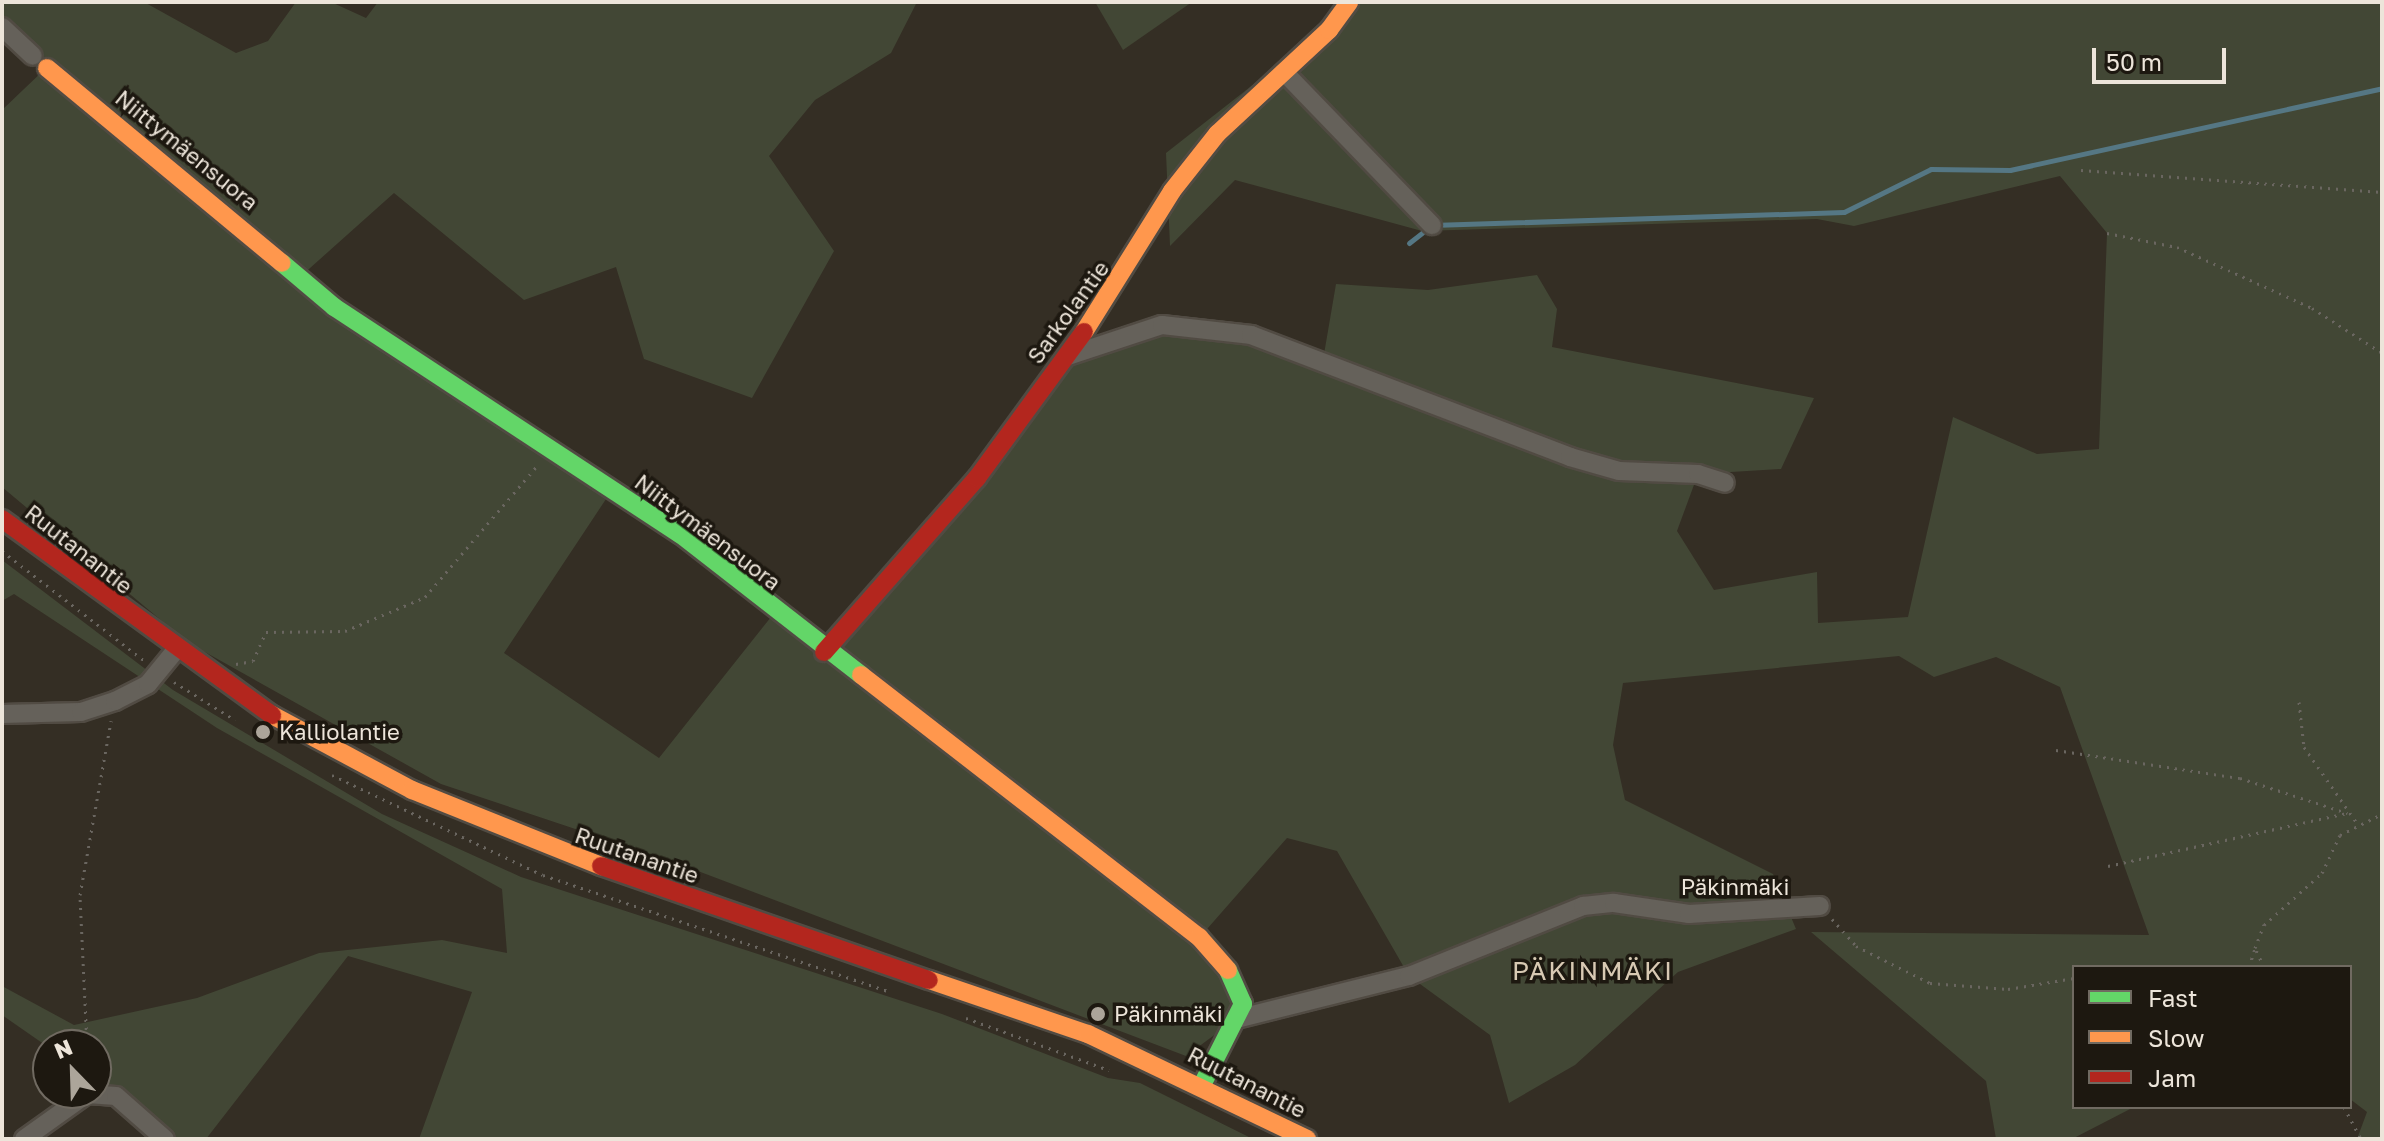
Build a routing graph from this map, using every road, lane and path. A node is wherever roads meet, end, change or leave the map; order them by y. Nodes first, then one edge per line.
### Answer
1 (1349, 2) edge
2 (2, 27) edge
3 (1284, 72) junction
4 (2081, 170) dead end
5 (2382, 192) edge
6 (1432, 225) dead end
7 (2107, 233) dead end
8 (2382, 353) edge
9 (1066, 357) junction
10 (550, 450) junction
11 (1725, 483) dead end
12 (2, 519) edge
13 (175, 651) junction
14 (824, 652) junction
15 (204, 670) junction
16 (115, 701) junction
17 (2299, 702) dead end
18 (2, 714) edge
19 (2056, 750) dead end
20 (2347, 813) junction
21 (2382, 814) edge
22 (2357, 823) junction
23 (2108, 866) dead end
24 (1820, 906) joint
25 (2255, 948) junction
26 (2250, 965) edge
27 (2263, 965) edge
28 (2072, 978) edge
29 (1236, 1019) junction
30 (86, 1029) edge
31 (1202, 1085) junction
32 (2345, 1109) edge
33 (24, 1139) edge
34 (165, 1139) edge
35 (1307, 1139) edge
36 (2361, 1139) edge

1 - 3 street, Sarkolantie
2 - 10 street, Niittymäensuora
3 - 6 street
3 - 9 street, Sarkolantie
4 - 5 path
7 - 8 path
9 - 11 street
9 - 14 street, Sarkolantie
10 - 14 street, Niittymäensuora
10 - 15 path
12 - 13 street, Ruutanantie
13 - 15 street, Ruutanantie
13 - 16 street
14 - 29 street, Niittymäensuora
15 - 31 street, Ruutanantie
16 - 18 street
16 - 30 path
17 - 20 path
19 - 20 path
20 - 22 path
20 - 23 path
21 - 22 path
22 - 25 path
24 - 28 path
24 - 29 street, Päkinmäki
25 - 26 path
25 - 27 path
29 - 31 street, Niittymäensuora
31 - 35 street, Ruutanantie
32 - 36 path
33 - 34 street

